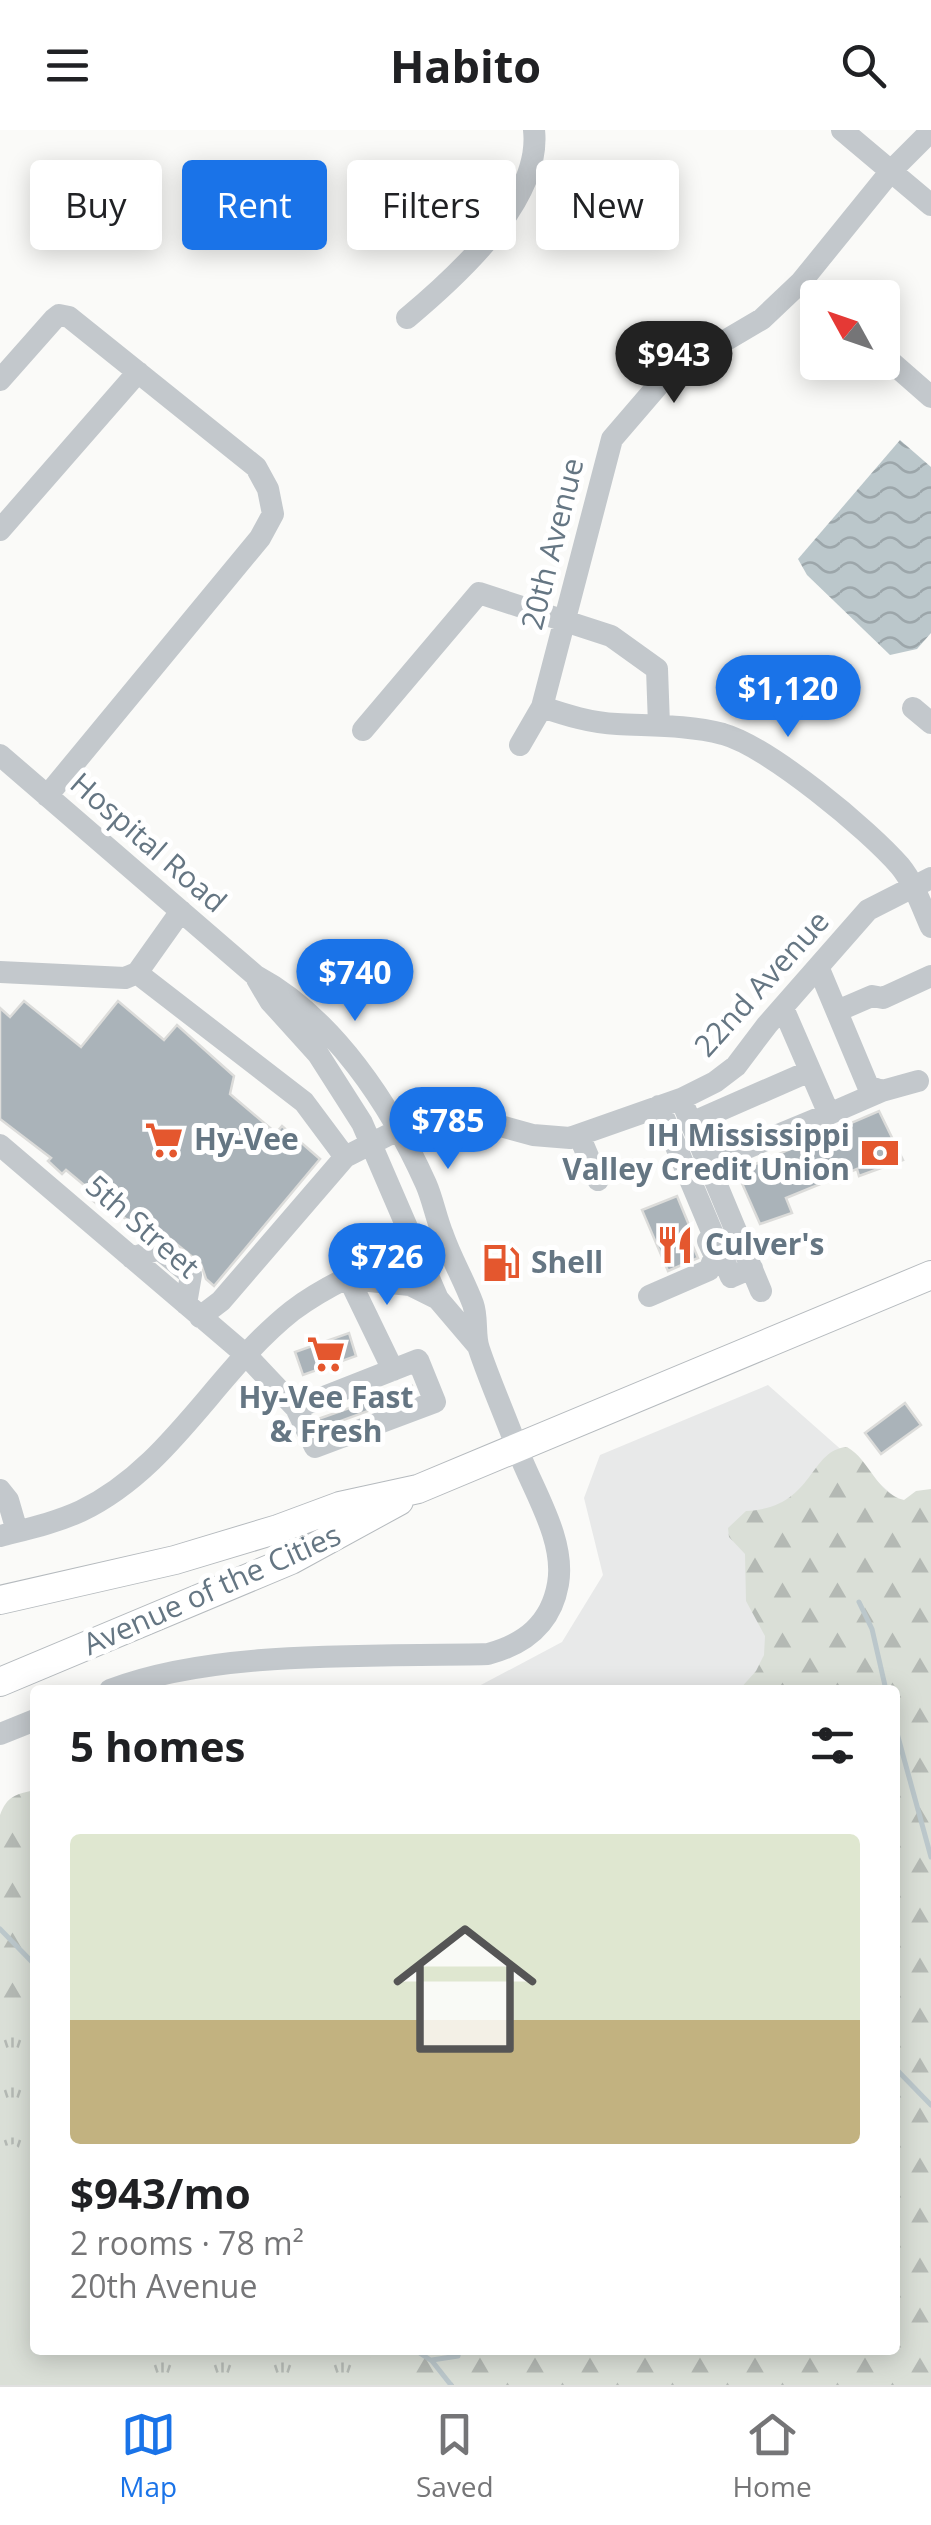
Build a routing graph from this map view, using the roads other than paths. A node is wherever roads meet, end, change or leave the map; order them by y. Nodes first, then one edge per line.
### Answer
1 (534, 130) edge
2 (842, 130) edge
3 (931, 130) edge
4 (891, 171) junction
5 (931, 205) edge
6 (817, 280) edge
7 (800, 296) edge
8 (407, 318) dead end
9 (900, 370) edge
10 (138, 372) junction
11 (0, 380) edge
12 (931, 397) edge
13 (0, 530) edge
14 (565, 621) junction
15 (542, 707) junction
16 (913, 708) dead end
17 (931, 724) edge
18 (659, 725) junction
19 (363, 730) dead end
20 (520, 745) dead end
21 (0, 755) edge
22 (47, 796) junction
23 (922, 883) edge
24 (181, 911) junction
25 (931, 927) edge
26 (818, 969) junction
27 (0, 972) edge
28 (138, 973) junction
29 (256, 976) junction
30 (931, 976) edge
31 (782, 1008) junction
32 (837, 1011) junction
33 (810, 1072) junction
34 (918, 1081) dead end
35 (882, 1092) junction
36 (670, 1103) junction
37 (829, 1114) junction
38 (691, 1123) junction
39 (398, 1130) junction
40 (579, 1134) junction
41 (372, 1143) junction
42 (676, 1144) junction
43 (0, 1145) edge
44 (345, 1156) junction
45 (708, 1164) junction
46 (598, 1180) dead end
47 (443, 1236) junction
48 (418, 1248) junction
49 (742, 1272) junction
50 (931, 1276) edge
51 (349, 1280) junction
52 (761, 1290) dead end
53 (649, 1296) dead end
54 (438, 1299) junction
55 (193, 1310) junction
56 (822, 1320) dead end
57 (478, 1346) junction
58 (246, 1355) junction
59 (393, 1370) junction
60 (296, 1408) junction
61 (607, 1410) junction
62 (517, 1448) junction
63 (418, 1489) junction
64 (0, 1490) edge
65 (9, 1534) edge
66 (0, 1600) edge
67 (0, 1682) edge
68 (127, 1685) edge
69 (30, 1722) edge
70 (0, 1734) edge

1 - 8 street
2 - 4 street
3 - 4 street, 20th Avenue
4 - 5 street
4 - 6 street, 20th Avenue
7 - 14 street, 20th Avenue
9 - 12 street
10 - 11 street
10 - 13 street
10 - 22 street
14 - 15 street, 20th Avenue
14 - 18 street
14 - 19 street
15 - 18 street
15 - 20 street, 20th Avenue
16 - 17 street
18 - 23 street
21 - 22 street, Hospital Road
22 - 24 street, Hospital Road
23 - 25 street
23 - 26 street, 22nd Avenue
24 - 28 street
24 - 29 street, Hospital Road
26 - 31 street, 22nd Avenue
26 - 32 street
27 - 28 street
28 - 44 street
29 - 39 street, Hospital Road
29 - 41 street, Hospital Road
30 - 32 street
31 - 33 street
31 - 36 street, 22nd Avenue
32 - 35 street
33 - 37 street
33 - 38 street
34 - 35 street
35 - 37 street
36 - 38 street
36 - 40 street, 22nd Avenue
36 - 42 street
37 - 45 street
38 - 45 street
39 - 40 street, 22nd Avenue
39 - 41 street, 22nd Avenue
39 - 47 street, Hospital Road
40 - 46 street
41 - 44 street, 22nd Avenue
41 - 48 street, Hospital Road
42 - 49 street
42 - 53 street
43 - 55 street, 5th Street
44 - 55 street
45 - 49 street
47 - 48 street
47 - 57 street, Hospital Road
48 - 51 street
48 - 54 street, Hospital Road
49 - 52 street
50 - 61 main road, Avenue of the Cities
51 - 54 street
51 - 58 street
51 - 59 street
54 - 57 street, Hospital Road
55 - 58 street, 5th Street
56 - 61 main road, Avenue of the Cities
57 - 62 street, Hospital Road
58 - 60 street, 5th Street
58 - 65 street
59 - 60 street
59 - 60 street, 5th Street
61 - 62 main road, Avenue of the Cities
62 - 63 main road, Avenue of the Cities
62 - 68 street, Avenue of the Cities
63 - 66 main road, Avenue of the Cities
63 - 67 main road, Avenue of the Cities
64 - 65 street
69 - 70 street

